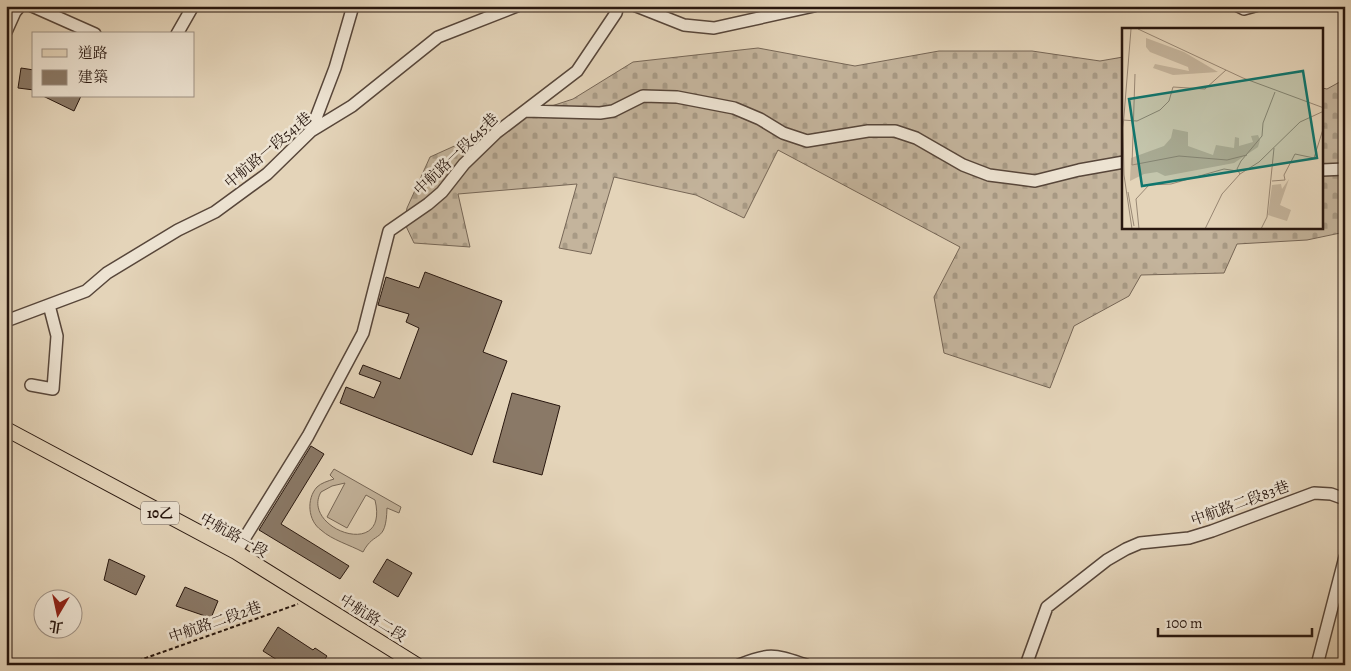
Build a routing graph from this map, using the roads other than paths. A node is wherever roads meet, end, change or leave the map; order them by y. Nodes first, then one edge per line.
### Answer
1 (20, 6) edge
2 (32, 6) edge
3 (193, 6) edge
4 (354, 6) edge
5 (517, 6) edge
6 (618, 6) edge
7 (636, 6) edge
8 (814, 6) edge
9 (1238, 6) edge
10 (1255, 6) edge
11 (6, 32) edge
12 (90, 32) edge
13 (178, 32) edge
14 (525, 111) junction
15 (311, 131) junction
16 (1122, 162) edge
17 (1345, 169) edge
18 (1324, 170) edge
19 (49, 305) junction
20 (6, 321) edge
21 (31, 385) dead end
22 (6, 429) edge
23 (1345, 499) edge
24 (236, 552) junction
25 (1345, 557) edge
26 (312, 600) joint
27 (417, 665) edge
28 (739, 665) edge
29 (806, 665) edge
30 (1026, 665) edge
31 (1317, 665) edge

1 - 11 lane
2 - 12 lane
3 - 13 lane
4 - 15 lane
5 - 15 lane, 中航路一段541巷
6 - 14 lane, 中航路一段645巷
7 - 8 lane
9 - 10 lane
14 - 16 lane
14 - 24 lane, 中航路一段645巷
15 - 19 lane, 中航路一段541巷
17 - 18 lane
19 - 20 lane, 中航路一段541巷
19 - 21 lane
22 - 24 main road, 中航路一段 / 10乙
23 - 30 lane, 中航路二段83巷
24 - 26 main road, 中航路一段 / 10乙
25 - 31 lane
26 - 27 main road, 中航路二段 / 10乙
28 - 29 lane

